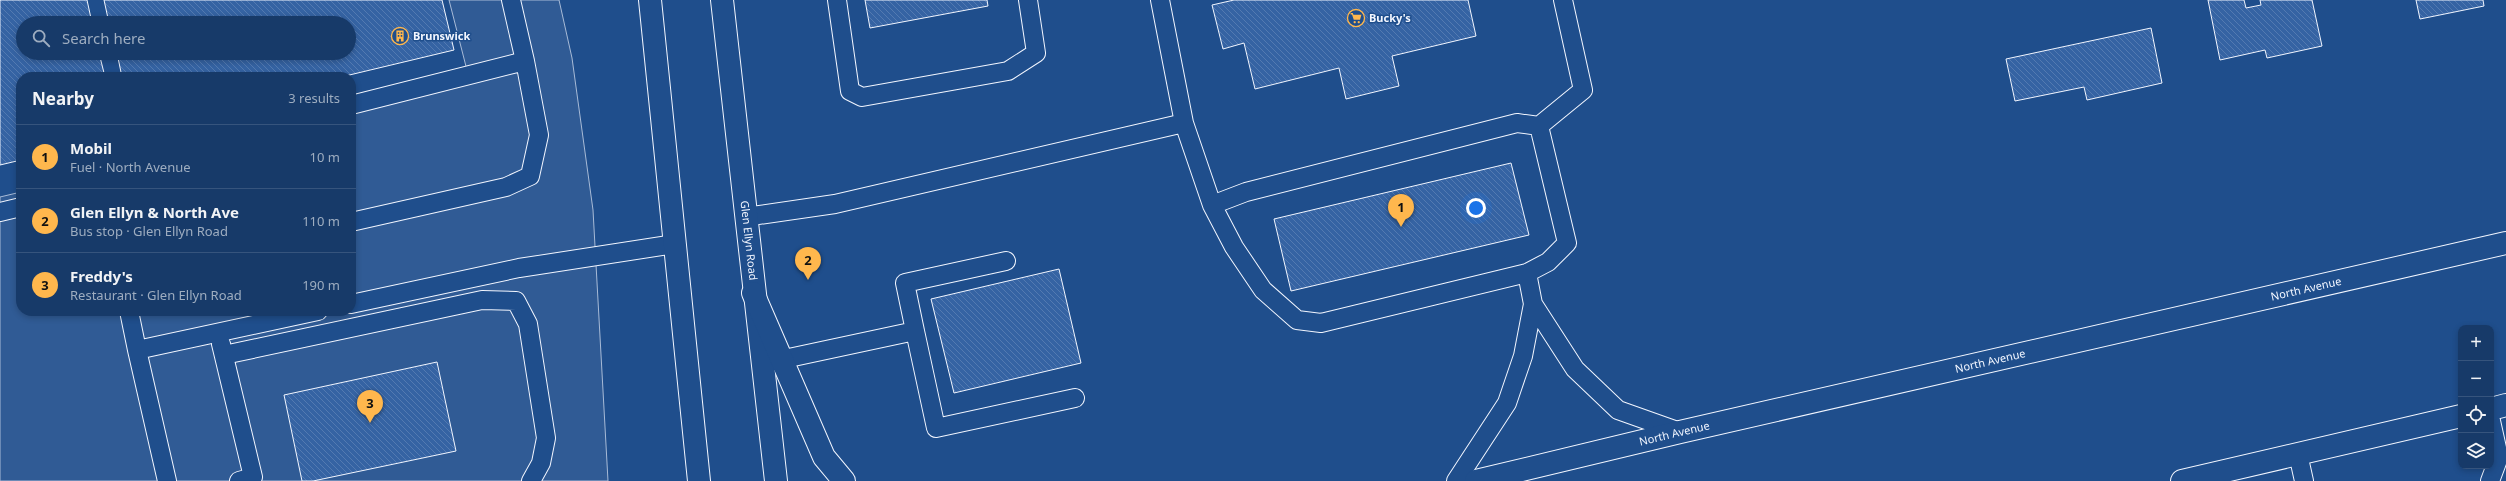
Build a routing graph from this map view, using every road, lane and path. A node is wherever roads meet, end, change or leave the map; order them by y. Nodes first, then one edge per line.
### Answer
1 (511, 0) edge
2 (650, 0) edge
3 (722, 0) edge
4 (837, 0) edge
5 (1028, 0) edge
6 (1160, 0) edge
7 (1563, 0) edge
8 (525, 61) junction
9 (356, 104) edge
10 (1184, 122) junction
11 (1539, 126) junction
12 (1212, 205) junction
13 (16, 208) edge
14 (0, 212) edge
15 (745, 217) junction
16 (356, 221) edge
17 (2506, 243) edge
18 (675, 244) junction
19 (1006, 261) dead end
20 (1527, 273) junction
21 (356, 303) edge
22 (1533, 304) junction
23 (130, 316) edge
24 (294, 316) edge
25 (915, 331) junction
26 (218, 332) junction
27 (137, 350) junction
28 (224, 355) junction
29 (771, 362) junction
30 (1075, 398) dead end
31 (2506, 405) edge
32 (2494, 408) edge
33 (2458, 417) edge
34 (1680, 432) junction
35 (2494, 433) edge
36 (2298, 454) junction
37 (249, 480) edge
38 (167, 481) edge
39 (531, 481) edge
40 (699, 481) edge
41 (776, 481) edge
42 (844, 481) edge
43 (1456, 481) edge
44 (1476, 481) edge
45 (2182, 481) edge
46 (2304, 481) edge
47 (2490, 481) edge

1 - 8 lane
2 - 18 main road
3 - 15 main road, Glen Ellyn Road
4 - 5 lane
6 - 10 lane
7 - 11 lane
8 - 9 lane
8 - 16 lane
10 - 12 lane
10 - 15 lane
11 - 12 lane
11 - 20 lane
12 - 20 lane
13 - 14 lane
15 - 29 main road, Glen Ellyn Road
17 - 34 main road, North Avenue
18 - 21 lane
18 - 40 main road
19 - 25 lane
20 - 22 lane
22 - 34 lane
22 - 43 lane
23 - 27 lane
24 - 26 lane
25 - 29 lane
25 - 30 lane
26 - 27 lane
26 - 28 lane
27 - 38 lane
28 - 37 lane
28 - 39 lane
29 - 41 main road
29 - 42 main road
31 - 32 main road
33 - 36 main road
34 - 44 main road, North Avenue
35 - 47 lane
36 - 45 main road
36 - 46 lane

